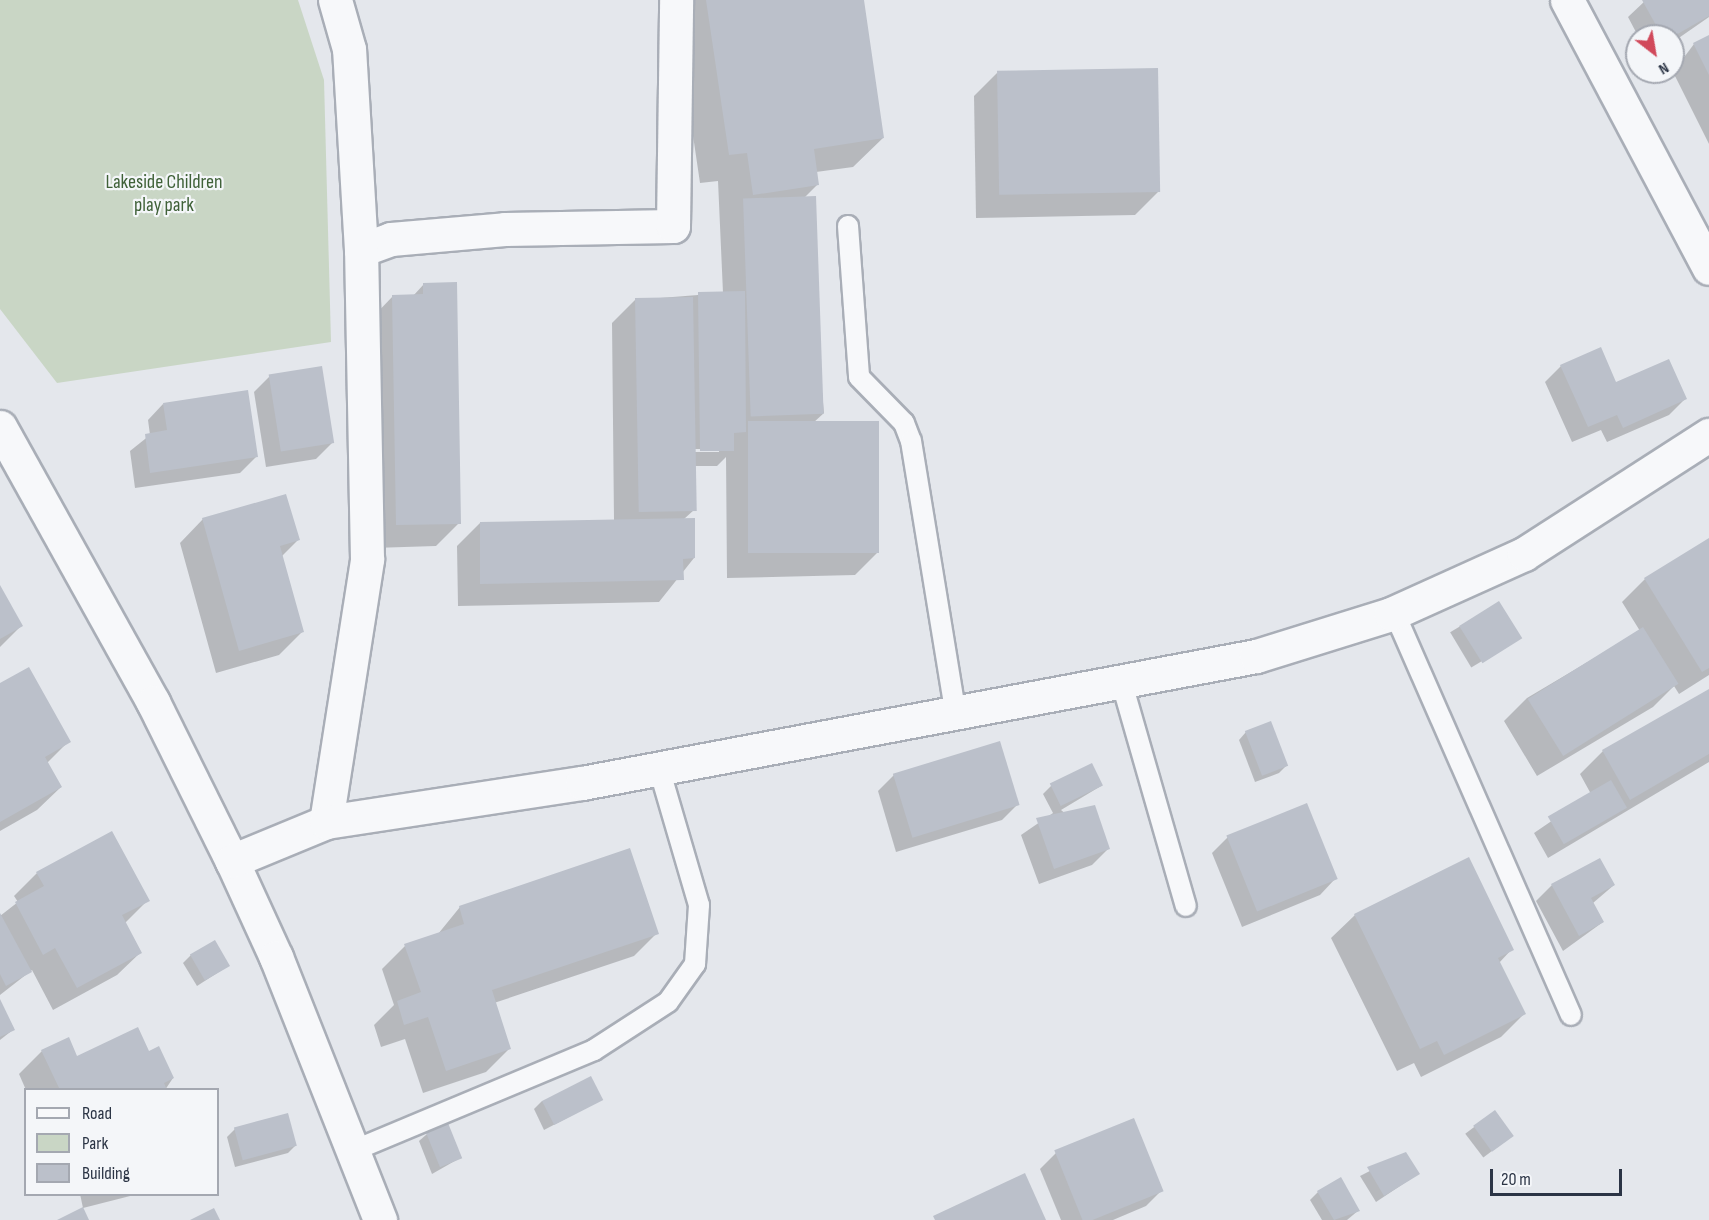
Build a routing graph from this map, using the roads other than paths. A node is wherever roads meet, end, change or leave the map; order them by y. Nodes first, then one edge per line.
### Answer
1 (335, 0) edge
2 (676, 0) edge
3 (1567, 0) edge
4 (848, 226) dead end
5 (361, 250) junction
6 (1709, 268) edge
7 (0, 427) edge
8 (1709, 435) edge
9 (1394, 612) junction
10 (1121, 681) junction
11 (955, 710) junction
12 (659, 768) junction
13 (326, 822) junction
14 (232, 861) junction
15 (1186, 906) dead end
16 (1571, 1015) dead end
17 (355, 1150) junction
18 (380, 1220) edge

1 - 5 street
2 - 5 street
3 - 6 street
4 - 11 lane
5 - 13 street
7 - 14 street
8 - 9 street
9 - 10 street
9 - 16 lane
10 - 11 street
10 - 15 lane
11 - 12 street
12 - 13 street
12 - 17 lane
13 - 14 street
14 - 17 street
17 - 18 street

